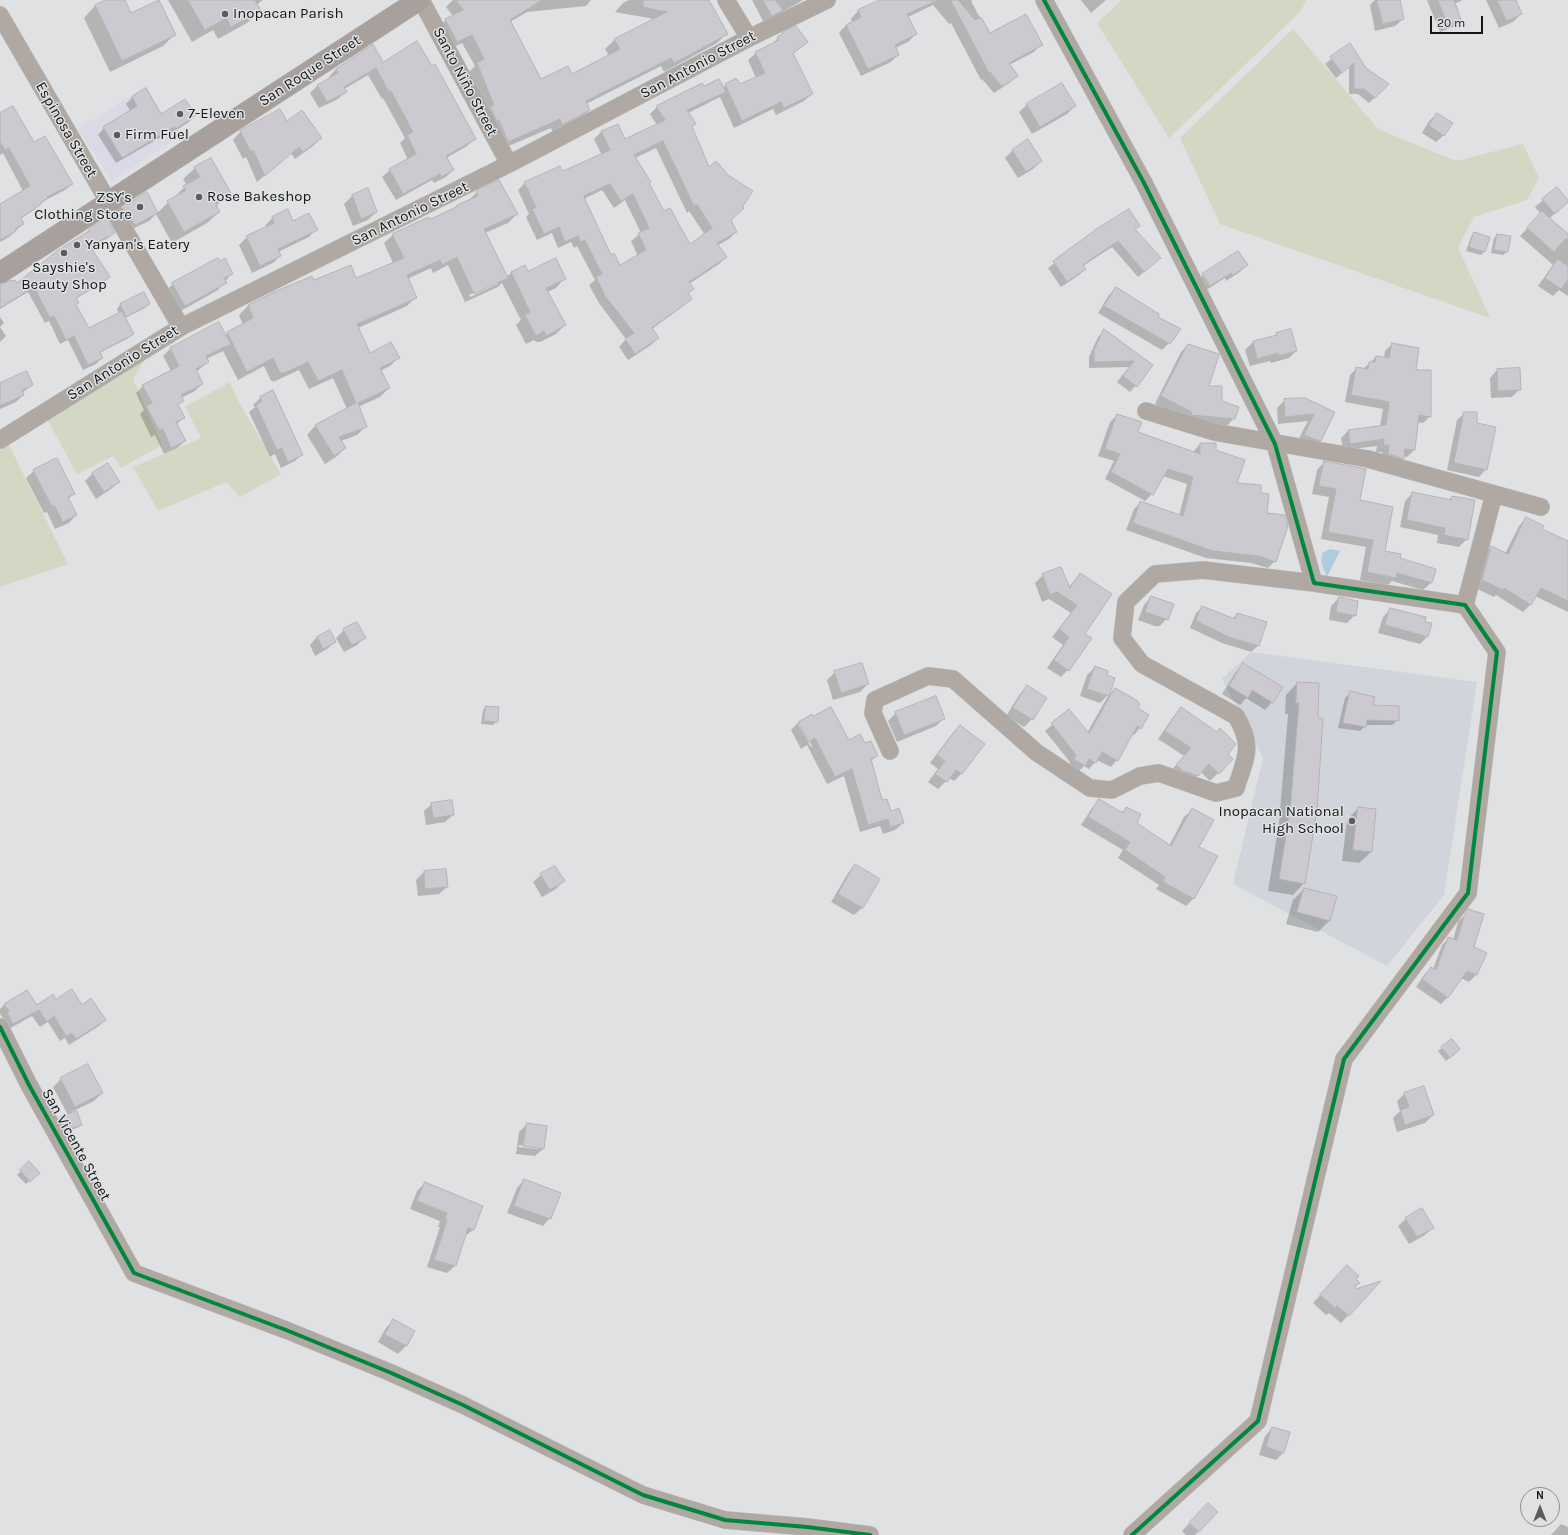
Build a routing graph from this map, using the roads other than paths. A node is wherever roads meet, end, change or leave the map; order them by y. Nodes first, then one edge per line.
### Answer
1 (420, 0) edge
2 (726, 0) edge
3 (827, 0) edge
4 (1044, 0) edge
5 (0, 15) edge
6 (749, 38) junction
7 (509, 164) junction
8 (108, 203) junction
9 (0, 273) edge
10 (181, 327) junction
11 (1146, 411) dead end
12 (0, 440) edge
13 (1275, 444) junction
14 (1494, 494) junction
15 (1541, 507) dead end
16 (1314, 583) junction
17 (1465, 605) junction
18 (890, 751) dead end
19 (0, 1027) edge
20 (870, 1535) edge
21 (1132, 1535) edge

1 - 7 street, Santo Niño Street
1 - 8 main road, San Roque Street
2 - 6 street
3 - 6 street, San Antonio Street
4 - 13 street
5 - 8 street, Espinosa Street
6 - 7 street, San Antonio Street
7 - 10 street, San Antonio Street
8 - 9 main road, San Roque Street
8 - 10 street, Espinosa Street
10 - 12 street, San Antonio Street
11 - 13 street
13 - 14 street
13 - 16 street
14 - 15 street
14 - 17 street
16 - 17 street
16 - 18 street
17 - 21 street
19 - 20 street, San Vicente Street

